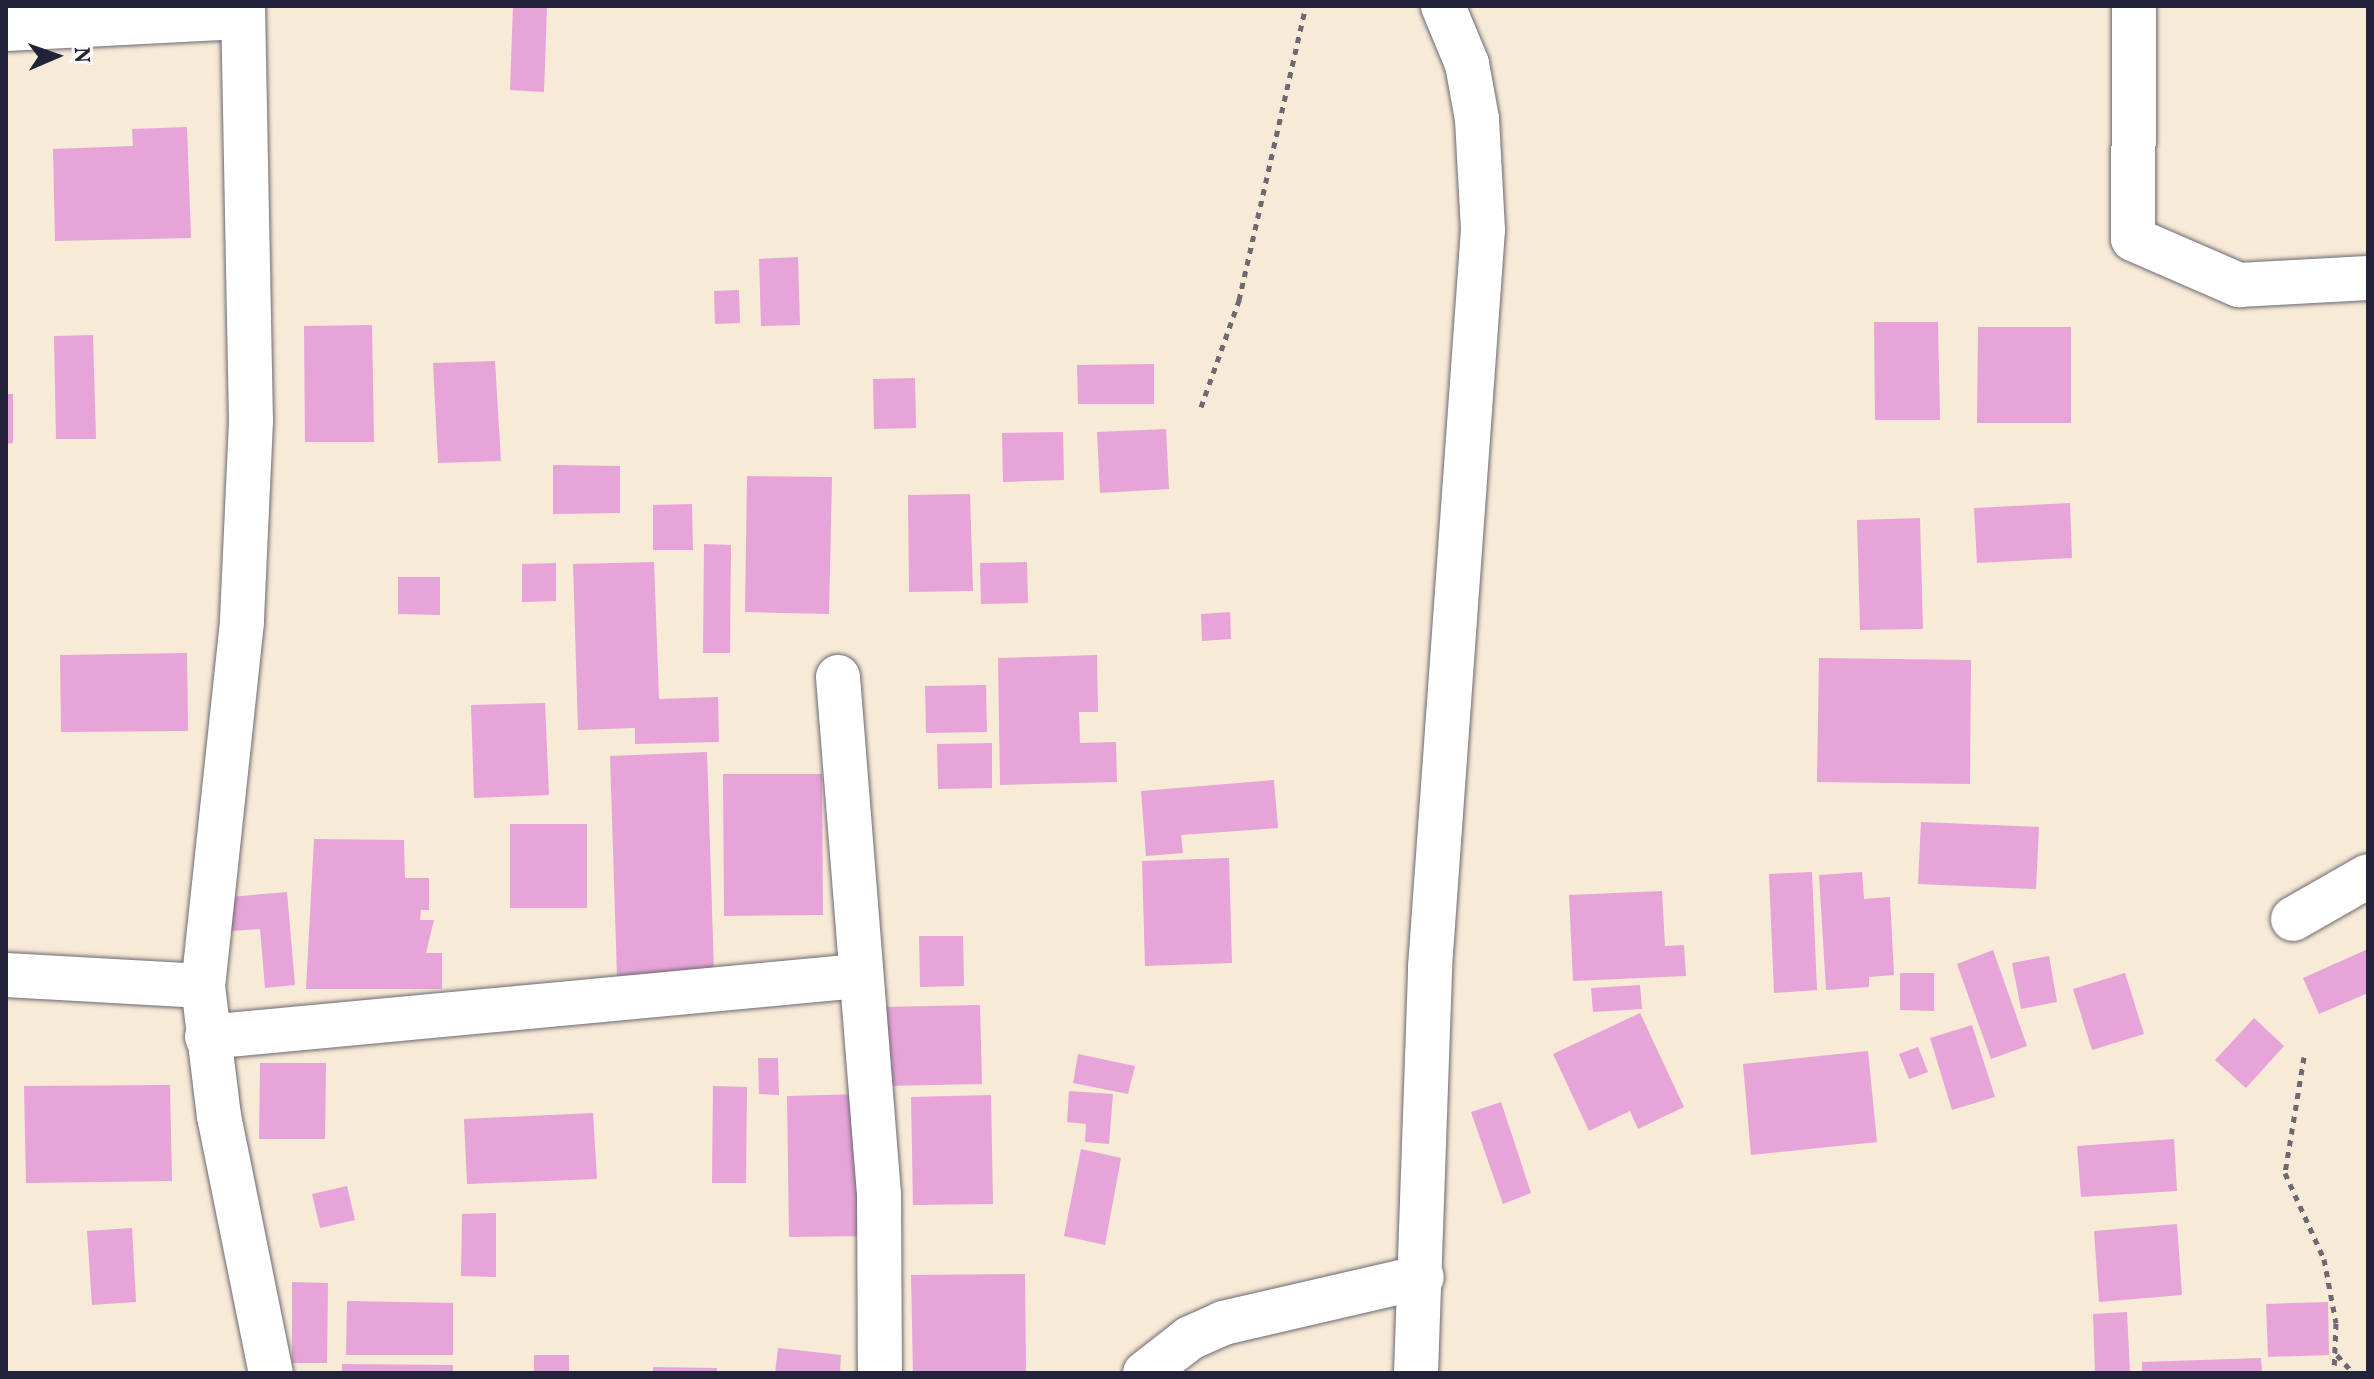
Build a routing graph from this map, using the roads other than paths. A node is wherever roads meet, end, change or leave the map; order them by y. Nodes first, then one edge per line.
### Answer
1 (1443, 6) edge
2 (2134, 6) edge
3 (243, 12) edge
4 (6, 29) edge
5 (2368, 278) edge
6 (838, 677) dead end
7 (2368, 876) edge
8 (2293, 919) dead end
9 (6, 975) edge
10 (858, 976) junction
11 (203, 986) junction
12 (207, 1037) junction
13 (1422, 1277) junction
14 (271, 1373) edge
15 (880, 1373) edge
16 (1145, 1373) edge
17 (1416, 1373) edge

1 - 13 street
2 - 5 street
3 - 4 street
3 - 11 street
6 - 10 street
7 - 8 street
9 - 11 street
10 - 12 street
10 - 15 street
11 - 12 street
12 - 14 street
13 - 16 street
13 - 17 street

